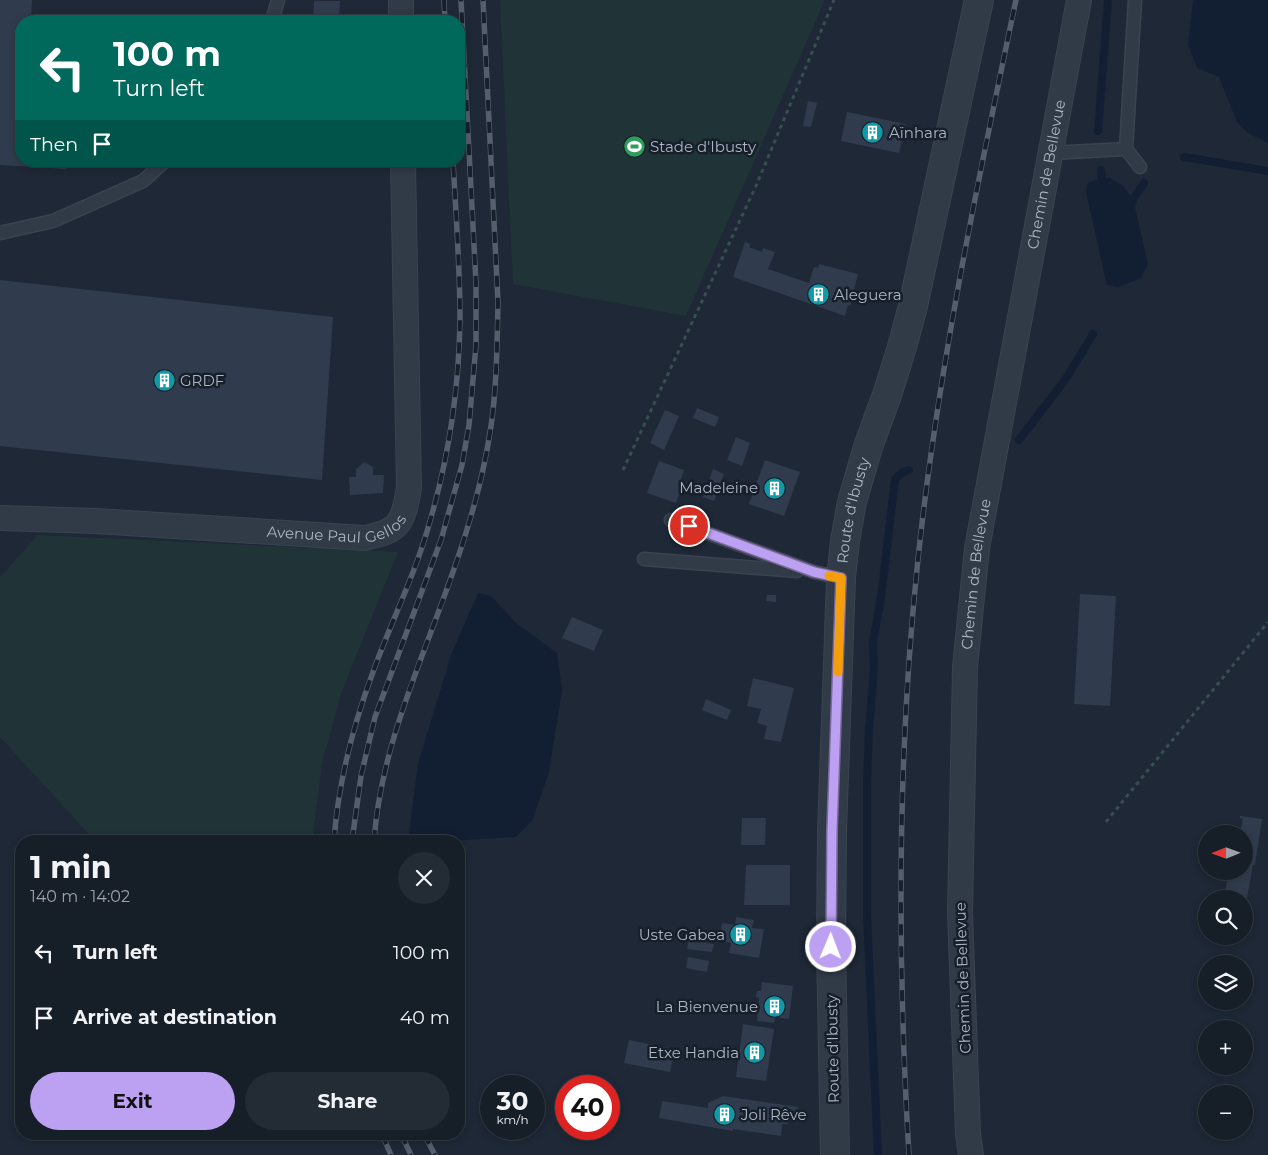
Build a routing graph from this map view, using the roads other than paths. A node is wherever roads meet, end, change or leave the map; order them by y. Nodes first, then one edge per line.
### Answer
1 (278, 0) edge
2 (401, 0) edge
3 (978, 0) edge
4 (1079, 0) edge
5 (1135, 0) edge
6 (274, 15) edge
7 (401, 15) edge
8 (1126, 149) junction
9 (1050, 153) junction
10 (158, 167) edge
11 (403, 167) edge
12 (1140, 167) dead end
13 (0, 233) edge
14 (0, 518) edge
15 (671, 520) dead end
16 (644, 559) dead end
17 (814, 572) junction
18 (841, 578) junction
19 (835, 1155) edge
20 (971, 1155) edge

1 - 6 lane
2 - 7 street
3 - 18 street, Route d'Ibusty
4 - 9 street, Chemin de Bellevue
5 - 8 lane
8 - 9 lane
8 - 12 lane
9 - 20 street, Chemin de Bellevue
10 - 13 lane
11 - 14 street, Avenue Paul Gellos
15 - 17 lane
16 - 17 lane
17 - 18 lane
18 - 19 street, Route d'Ibusty

